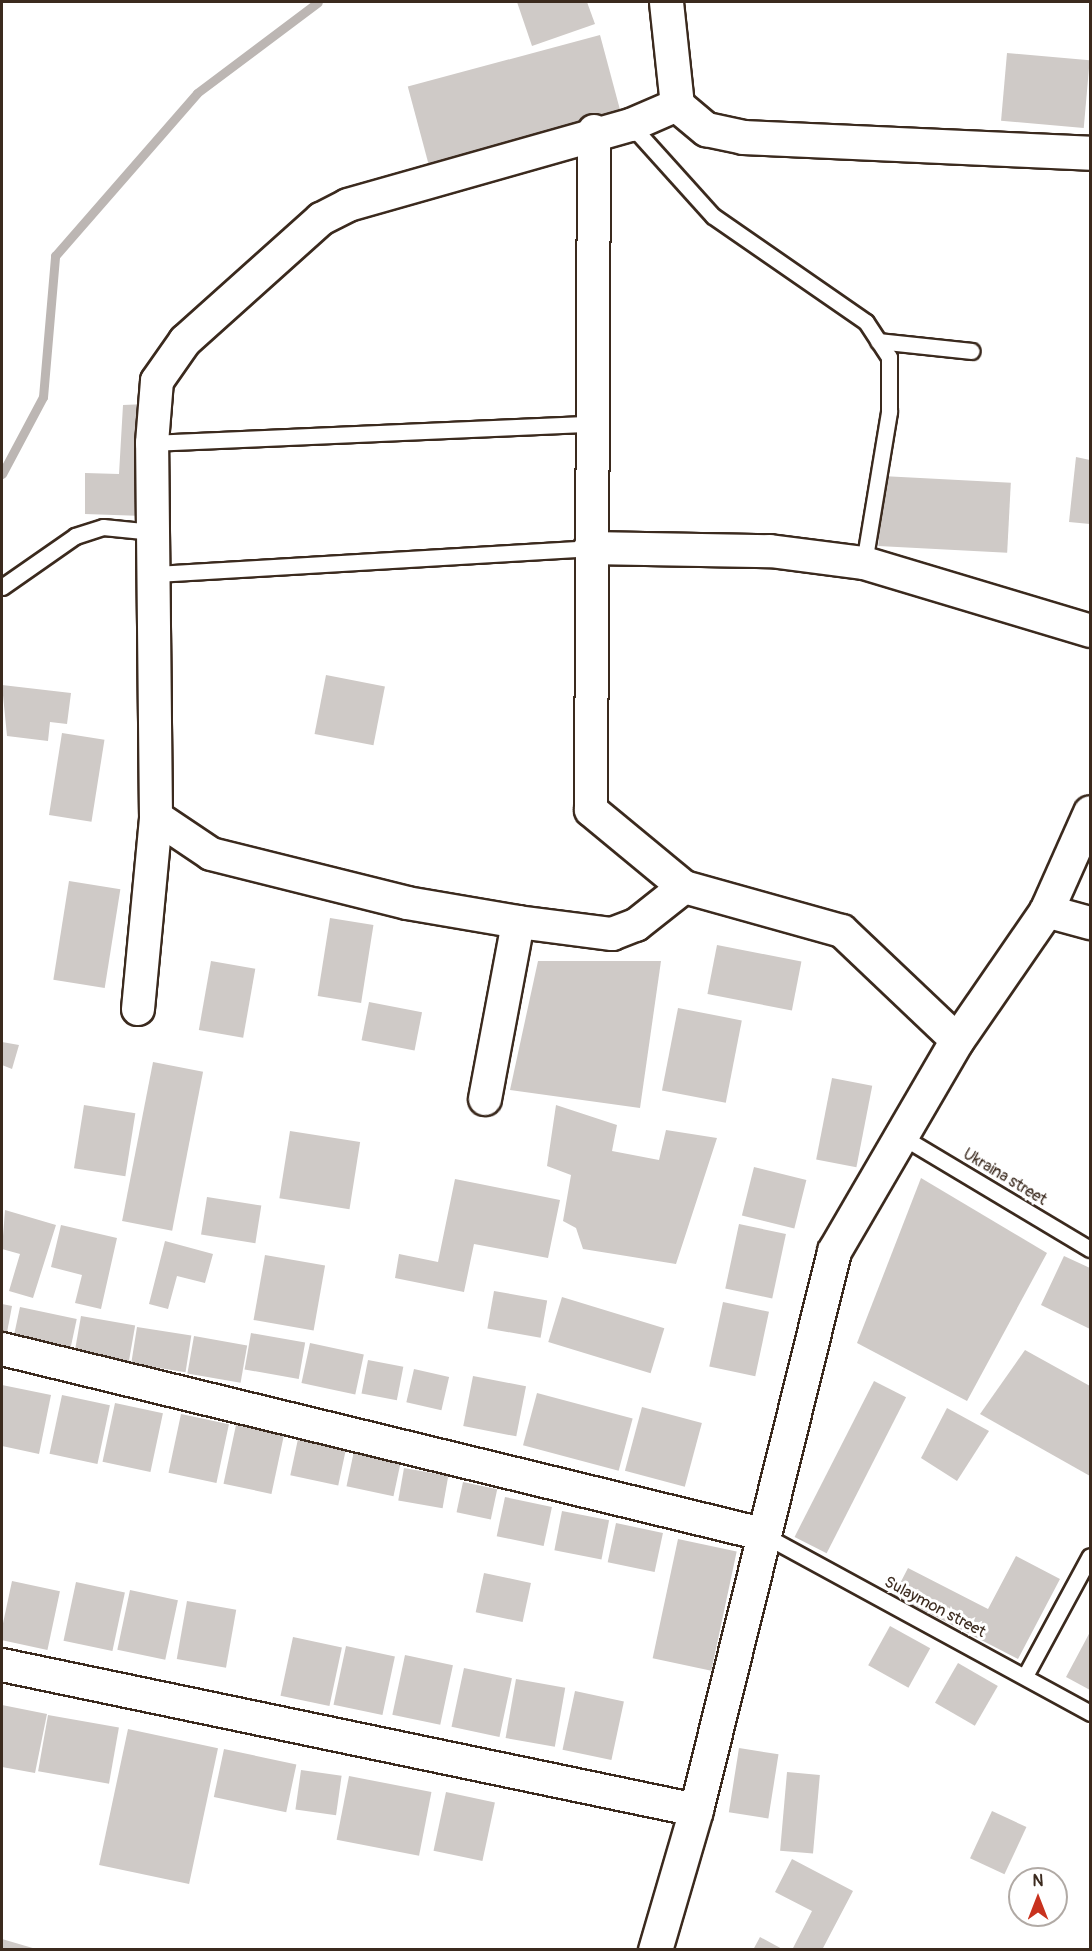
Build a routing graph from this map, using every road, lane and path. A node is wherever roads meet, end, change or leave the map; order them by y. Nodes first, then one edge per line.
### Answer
1 (666, 2) edge
2 (677, 105) junction
3 (632, 125) junction
4 (594, 131) junction
5 (1090, 153) edge
6 (878, 341) junction
7 (971, 351) dead end
8 (595, 424) junction
9 (152, 442) junction
10 (153, 532) junction
11 (590, 548) junction
12 (864, 562) junction
13 (155, 574) junction
14 (2, 587) edge
15 (1090, 631) edge
16 (1090, 812) edge
17 (156, 817) junction
18 (684, 886) junction
19 (1046, 911) junction
20 (518, 922) junction
21 (1090, 923) edge
22 (138, 1009) dead end
23 (957, 1041) junction
24 (485, 1099) dead end
25 (901, 1136) junction
26 (1090, 1249) edge
27 (2, 1349) edge
28 (762, 1534) junction
29 (1090, 1556) edge
30 (2, 1665) edge
31 (1025, 1676) junction
32 (1090, 1713) edge
33 (696, 1810) junction
34 (655, 1950) edge

1 - 2 street
2 - 3 street
2 - 5 street
3 - 4 street
3 - 6 lane
4 - 8 street
4 - 9 street
6 - 7 lane
6 - 12 lane
8 - 9 lane
8 - 11 street
9 - 10 street
10 - 13 street
10 - 14 lane
11 - 12 street
11 - 13 lane
11 - 18 street
12 - 15 street
13 - 17 street
16 - 19 street
17 - 20 street
17 - 22 street
18 - 20 street
18 - 23 street
19 - 21 street
19 - 23 street
20 - 24 street
23 - 25 street
25 - 26 lane, Ukraina street
25 - 28 street
27 - 28 street
28 - 31 lane, Sulaymon street
28 - 33 street
29 - 31 lane
30 - 33 street
31 - 32 lane, Sulaymon street
33 - 34 street

